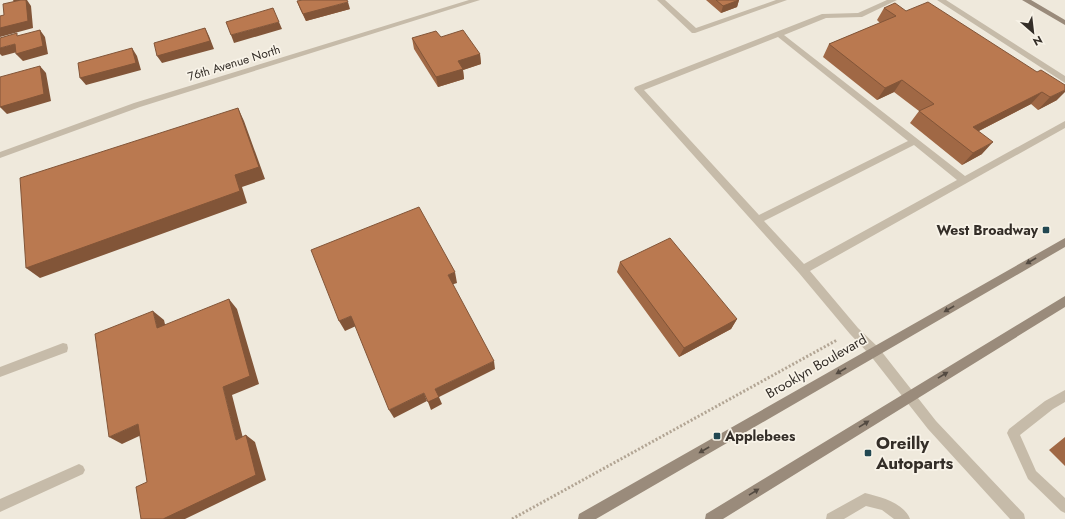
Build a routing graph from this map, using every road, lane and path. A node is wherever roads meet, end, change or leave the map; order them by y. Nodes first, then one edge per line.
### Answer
1 (476, 0) edge
2 (662, 0) edge
3 (784, 0) edge
4 (893, 0) edge
5 (941, 0) edge
6 (1026, 0) edge
7 (1065, 24) edge
8 (780, 34) junction
9 (1065, 80) edge
10 (1065, 124) edge
11 (915, 141) junction
12 (0, 154) edge
13 (964, 180) junction
14 (758, 220) junction
15 (1062, 243) edge
16 (803, 270) junction
17 (1065, 301) edge
18 (837, 340) dead end
19 (63, 348) dead end
20 (874, 351) junction
21 (0, 372) edge
22 (910, 395) junction
23 (1065, 396) edge
24 (79, 470) dead end
25 (0, 506) edge
26 (1065, 507) edge
27 (512, 519) edge
28 (584, 519) edge
29 (710, 519) edge
30 (832, 519) edge
31 (904, 519) edge
32 (1019, 519) edge

1 - 12 street, 76th Avenue North
2 - 3 street
4 - 8 street
5 - 9 street
6 - 7 main road
8 - 11 street
8 - 14 street
10 - 13 street
11 - 13 street
11 - 14 street
13 - 16 street
14 - 16 street
15 -> 20 main road, Brooklyn Boulevard
16 - 20 street
22 -> 17 main road
18 - 27 path
19 - 21 street
20 - 22 street
20 -> 28 main road, Brooklyn Boulevard
29 -> 22 main road
22 - 32 street
23 - 26 street
24 - 25 street
30 - 31 street

